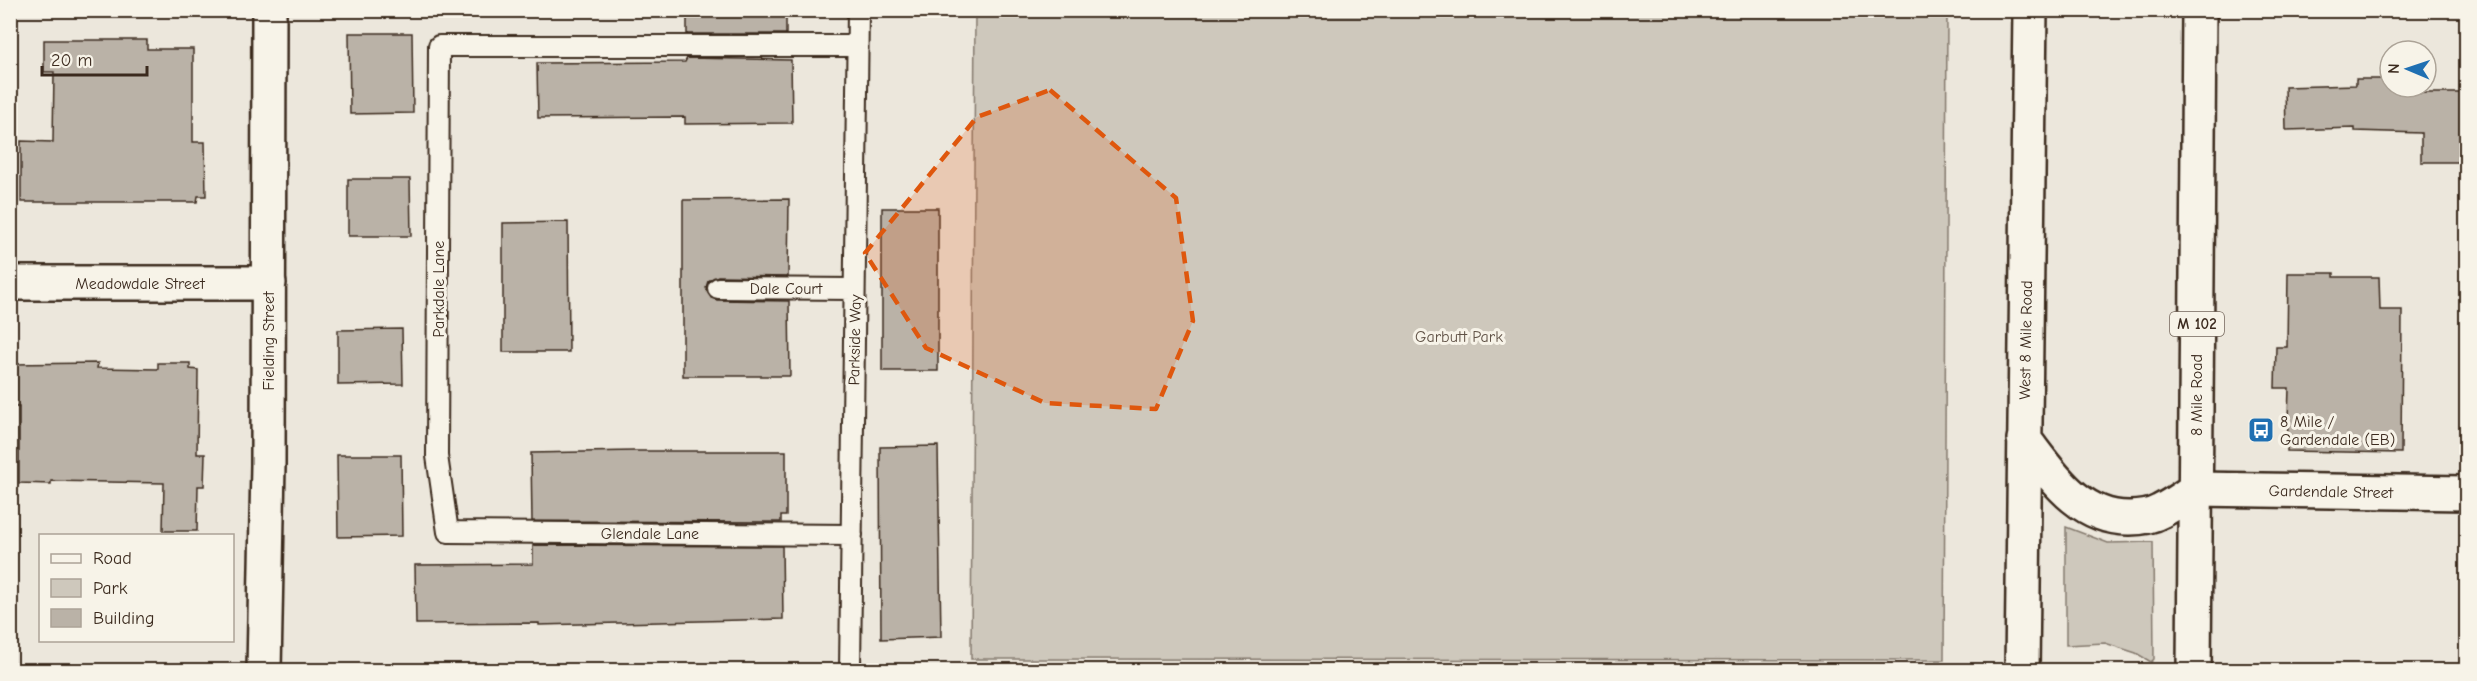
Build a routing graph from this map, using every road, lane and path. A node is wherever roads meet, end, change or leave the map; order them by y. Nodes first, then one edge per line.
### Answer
1 (269, 10) edge
2 (858, 10) edge
3 (2031, 10) edge
4 (2199, 10) edge
5 (857, 46) junction
6 (10, 283) edge
7 (269, 283) junction
8 (718, 288) dead end
9 (854, 289) junction
10 (2024, 439) junction
11 (2196, 489) junction
12 (2466, 493) edge
13 (448, 532) joint
14 (852, 534) junction
15 (264, 670) edge
16 (850, 670) edge
17 (2022, 670) edge
18 (2194, 670) edge

1 - 7 main road, Fielding Street
2 - 5 lane, Parkside Way
3 - 10 main road, West 8 Mile Road
4 - 11 main road, 8 Mile Road / M 102
5 - 9 lane, Parkside Way
5 - 13 lane, Parkdale Lane
6 - 7 main road, Meadowdale Street
7 - 15 main road, Fielding Street
8 - 9 lane, Dale Court
9 - 14 lane, Parkside Way
10 - 11 main road
10 - 17 main road, West 8 Mile Road
11 - 12 main road, Gardendale Street
11 - 18 main road, 8 Mile Road / M 102
13 - 14 lane, Glendale Lane
14 - 16 lane, Parkside Way

